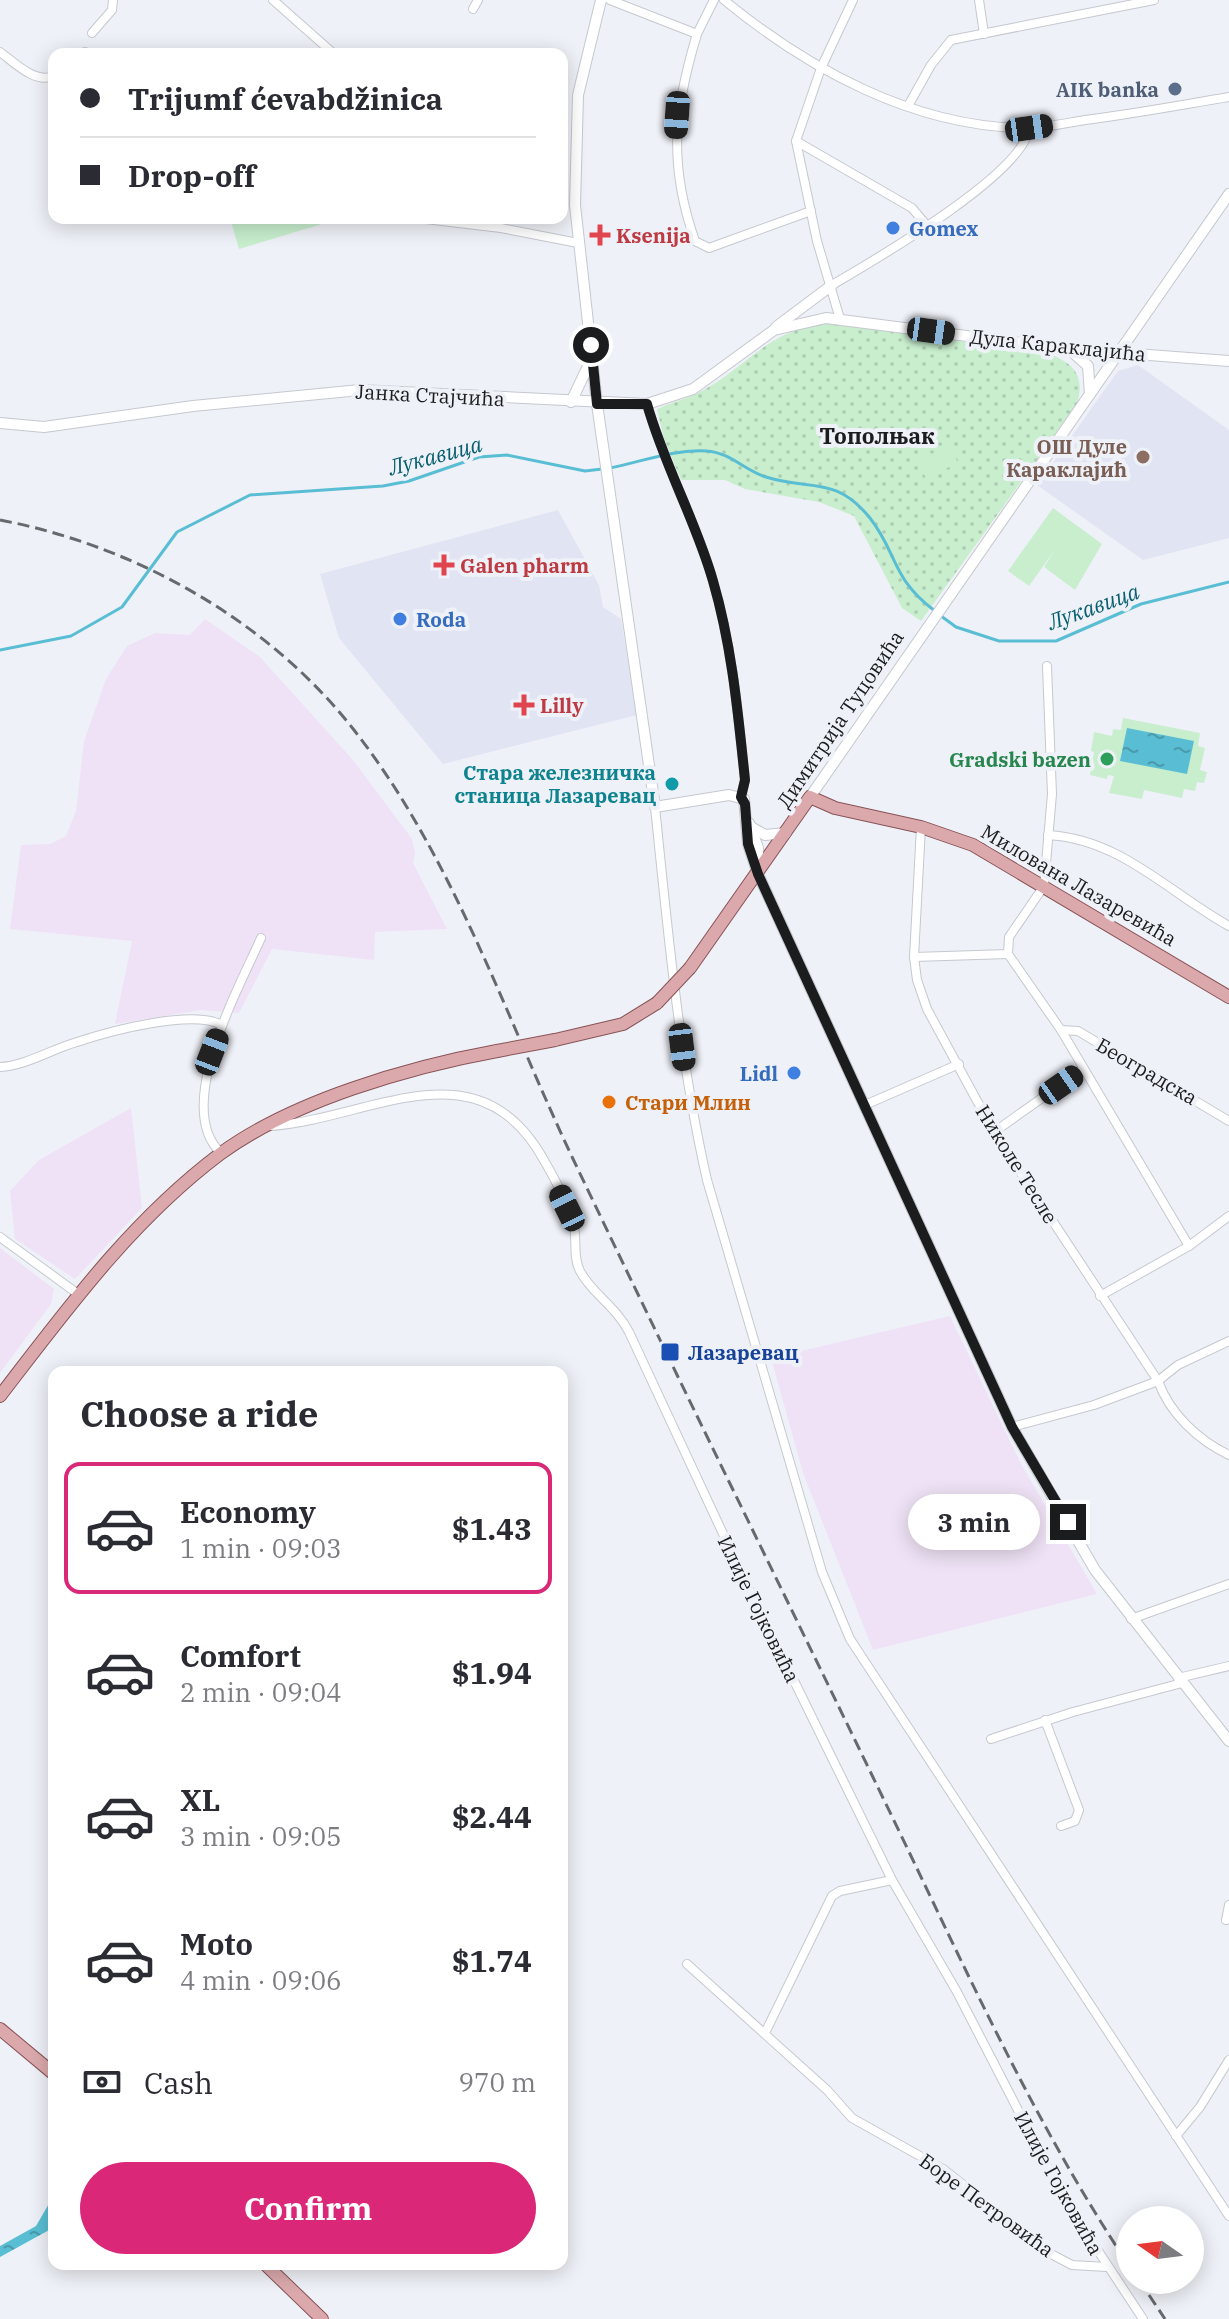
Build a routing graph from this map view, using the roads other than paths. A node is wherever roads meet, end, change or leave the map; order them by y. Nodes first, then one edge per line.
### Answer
1 (113, 0) edge
2 (273, 0) edge
3 (601, 0) edge
4 (610, 0) edge
5 (714, 0) edge
6 (724, 0) edge
7 (853, 0) edge
8 (979, 0) edge
9 (1154, 0) edge
10 (92, 33) dead end
11 (697, 34) junction
12 (984, 34) junction
13 (327, 48) edge
14 (0, 52) edge
15 (821, 68) junction
16 (48, 78) edge
17 (1229, 97) edge
18 (908, 106) junction
19 (1029, 128) junction
20 (796, 141) junction
21 (1229, 194) edge
22 (811, 211) junction
23 (467, 224) edge
24 (928, 227) junction
25 (578, 243) junction
26 (832, 285) junction
27 (840, 319) junction
28 (774, 330) junction
29 (1069, 349) junction
30 (1119, 351) junction
31 (592, 356) junction
32 (1229, 361) edge
33 (1090, 395) junction
34 (571, 402) junction
35 (597, 404) junction
36 (647, 404) junction
37 (0, 423) edge
38 (1047, 666) dead end
39 (741, 797) junction
40 (810, 797) junction
41 (655, 807) junction
42 (749, 824) junction
43 (921, 827) junction
44 (786, 833) junction
45 (1048, 835) junction
46 (758, 874) junction
47 (1044, 886) junction
48 (1229, 926) edge
49 (261, 938) dead end
50 (1008, 954) junction
51 (914, 957) junction
52 (1229, 997) edge
53 (222, 1025) junction
54 (1061, 1030) junction
55 (1078, 1031) junction
56 (1069, 1044) junction
57 (959, 1064) junction
58 (0, 1067) edge
59 (1083, 1069) junction
60 (865, 1105) junction
61 (1229, 1121) edge
62 (270, 1126) junction
63 (994, 1132) junction
64 (221, 1153) junction
65 (1229, 1216) edge
66 (0, 1237) edge
67 (1189, 1246) junction
68 (78, 1294) junction
69 (1100, 1296) junction
70 (1229, 1341) edge
71 (1158, 1381) junction
72 (0, 1396) edge
73 (1012, 1427) junction
74 (1229, 1455) edge
75 (1229, 1584) edge
76 (1131, 1619) junction
77 (1229, 1666) edge
78 (1180, 1680) junction
79 (1045, 1720) junction
80 (991, 1739) dead end
81 (1229, 1741) edge
82 (1061, 1826) dead end
83 (892, 1880) junction
84 (1229, 1905) edge
85 (1226, 1920) dead end
86 (687, 1964) dead end
87 (0, 2029) edge
88 (765, 2033) junction
89 (1229, 2060) edge
90 (48, 2069) edge
91 (1176, 2136) junction
92 (1229, 2216) edge
93 (1107, 2267) junction
94 (271, 2270) edge
95 (322, 2319) edge
96 (1143, 2319) edge

1 - 10 street
2 - 13 street
3 - 25 street
4 - 11 street
5 - 11 street
6 - 15 street
7 - 15 street
8 - 12 street
9 - 12 street
11 - 22 street
12 - 18 street
14 - 16 street
15 - 18 street
15 - 20 street
17 - 19 street
18 - 19 street
19 - 24 street
20 - 22 street
20 - 24 street
21 - 30 street, Димитрија Туцовића
22 - 26 street
23 - 25 street
24 - 26 street
25 - 31 street
26 - 27 street
26 - 28 street
27 - 28 street, Јанка Стајчића
27 - 29 street, Дула Караклајића
28 - 36 street, Јанка Стајчића
29 - 30 street, Дула Караклајића
29 - 33 street
30 - 32 street, Дула Караклајића
30 - 33 street, Димитрија Туцовића
31 - 34 street
31 - 35 street
33 - 40 street, Димитрија Туцовића
34 - 35 street, Јанка Стајчића
34 - 37 street, Јанка Стајчића
35 - 36 street, Јанка Стајчића
35 - 41 street
36 - 39 street
38 - 45 street
39 - 41 street
39 - 42 street
40 - 43 main road, Милована Лазаревића
40 - 44 main road, Димитрија Туцовића
41 - 91 street
42 - 44 street
42 - 46 street
43 - 47 main road, Милована Лазаревића
43 - 51 street, Николе Тесле
44 - 46 main road, Димитрија Туцовића
45 - 47 street
45 - 48 street
46 - 60 street
46 - 62 main road, Димитрија Туцовића, bridge
47 - 50 street
47 - 52 main road, Милована Лазаревића
49 - 53 street
50 - 51 street
50 - 54 street
51 - 57 street, Николе Тесле
53 - 58 street
53 - 64 street
54 - 55 street, Београдска
54 - 56 street
55 - 56 street
55 - 61 street, Београдска
56 - 59 street
57 - 60 street
57 - 63 street, Николе Тесле
59 - 63 street
59 - 67 street
60 - 73 street
62 - 64 main road, Димитрија Туцовића
62 - 83 street, Илије Гојковића
63 - 69 street, Николе Тесле
64 - 68 main road, Димитрија Туцовића
65 - 67 street
66 - 68 street
67 - 69 street
68 - 72 main road, Димитрија Туцовића
69 - 71 street, Николе Тесле
70 - 71 street
71 - 73 street
71 - 74 street, Николе Тесле
73 - 76 street
75 - 76 street
76 - 78 street
77 - 78 street
78 - 79 street
78 - 81 street
79 - 80 street
79 - 82 street
83 - 88 street
83 - 93 street, Илије Гојковића
84 - 85 street
86 - 88 street, Боре Петровића
87 - 90 main road
88 - 93 street, Боре Петровића
89 - 91 street
91 - 92 street
93 - 96 street, Илије Гојковића
94 - 95 main road

